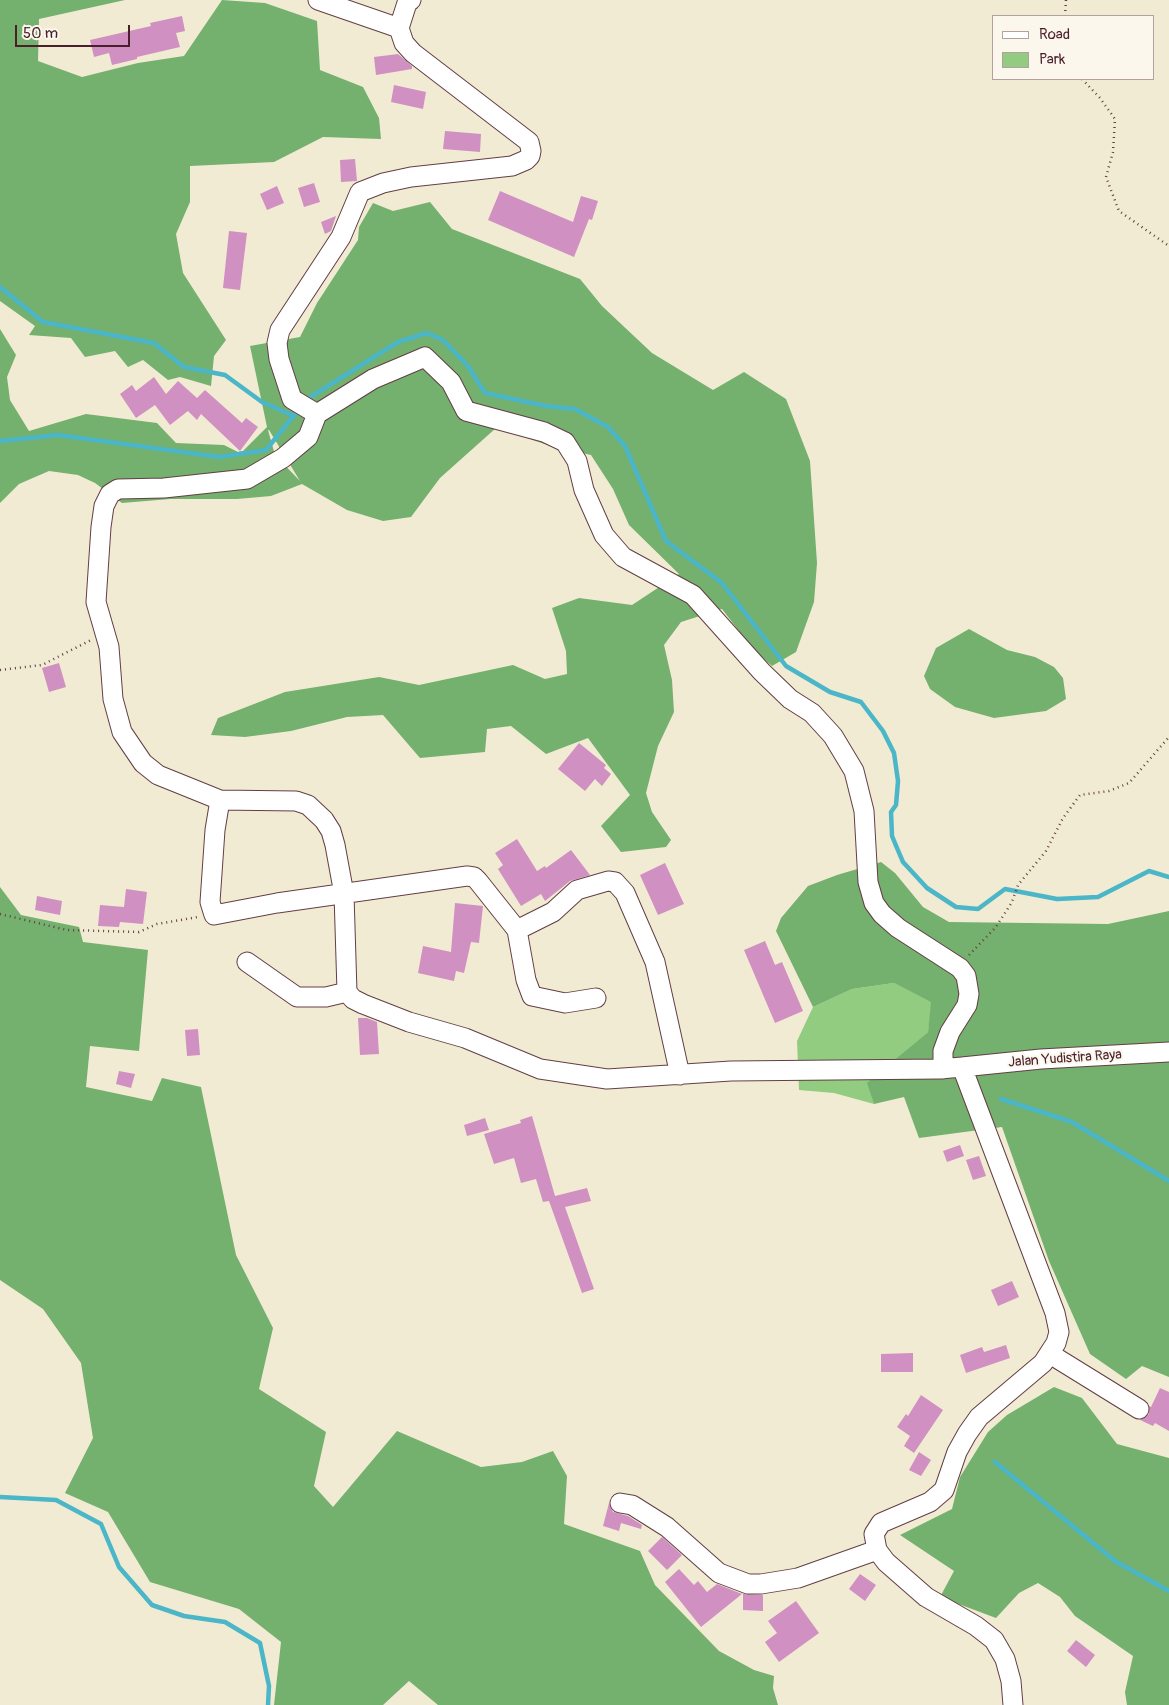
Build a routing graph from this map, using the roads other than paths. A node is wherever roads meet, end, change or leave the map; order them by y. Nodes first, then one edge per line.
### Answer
1 (318, 0) edge
2 (410, 0) edge
3 (399, 28) junction
4 (312, 412) junction
5 (220, 800) junction
6 (344, 894) junction
7 (517, 930) junction
8 (247, 962) dead end
9 (347, 992) junction
10 (596, 998) dead end
11 (1169, 1052) edge
12 (953, 1068) junction
13 (680, 1075) junction
14 (1050, 1354) junction
15 (1139, 1409) dead end
16 (620, 1503) dead end
17 (877, 1550) junction
18 (1013, 1705) edge

1 - 3 street
2 - 3 street
3 - 4 street
4 - 5 street
4 - 12 street
5 - 6 street
5 - 6 street
6 - 7 street
6 - 9 street
7 - 10 street
7 - 13 street
8 - 9 street
9 - 13 street, Jalan Yudistira Raya
11 - 12 street, Jalan Yudistira Raya
12 - 13 street, Jalan Yudistira Raya
12 - 14 street
14 - 15 street
14 - 17 street
16 - 17 street
17 - 18 street

